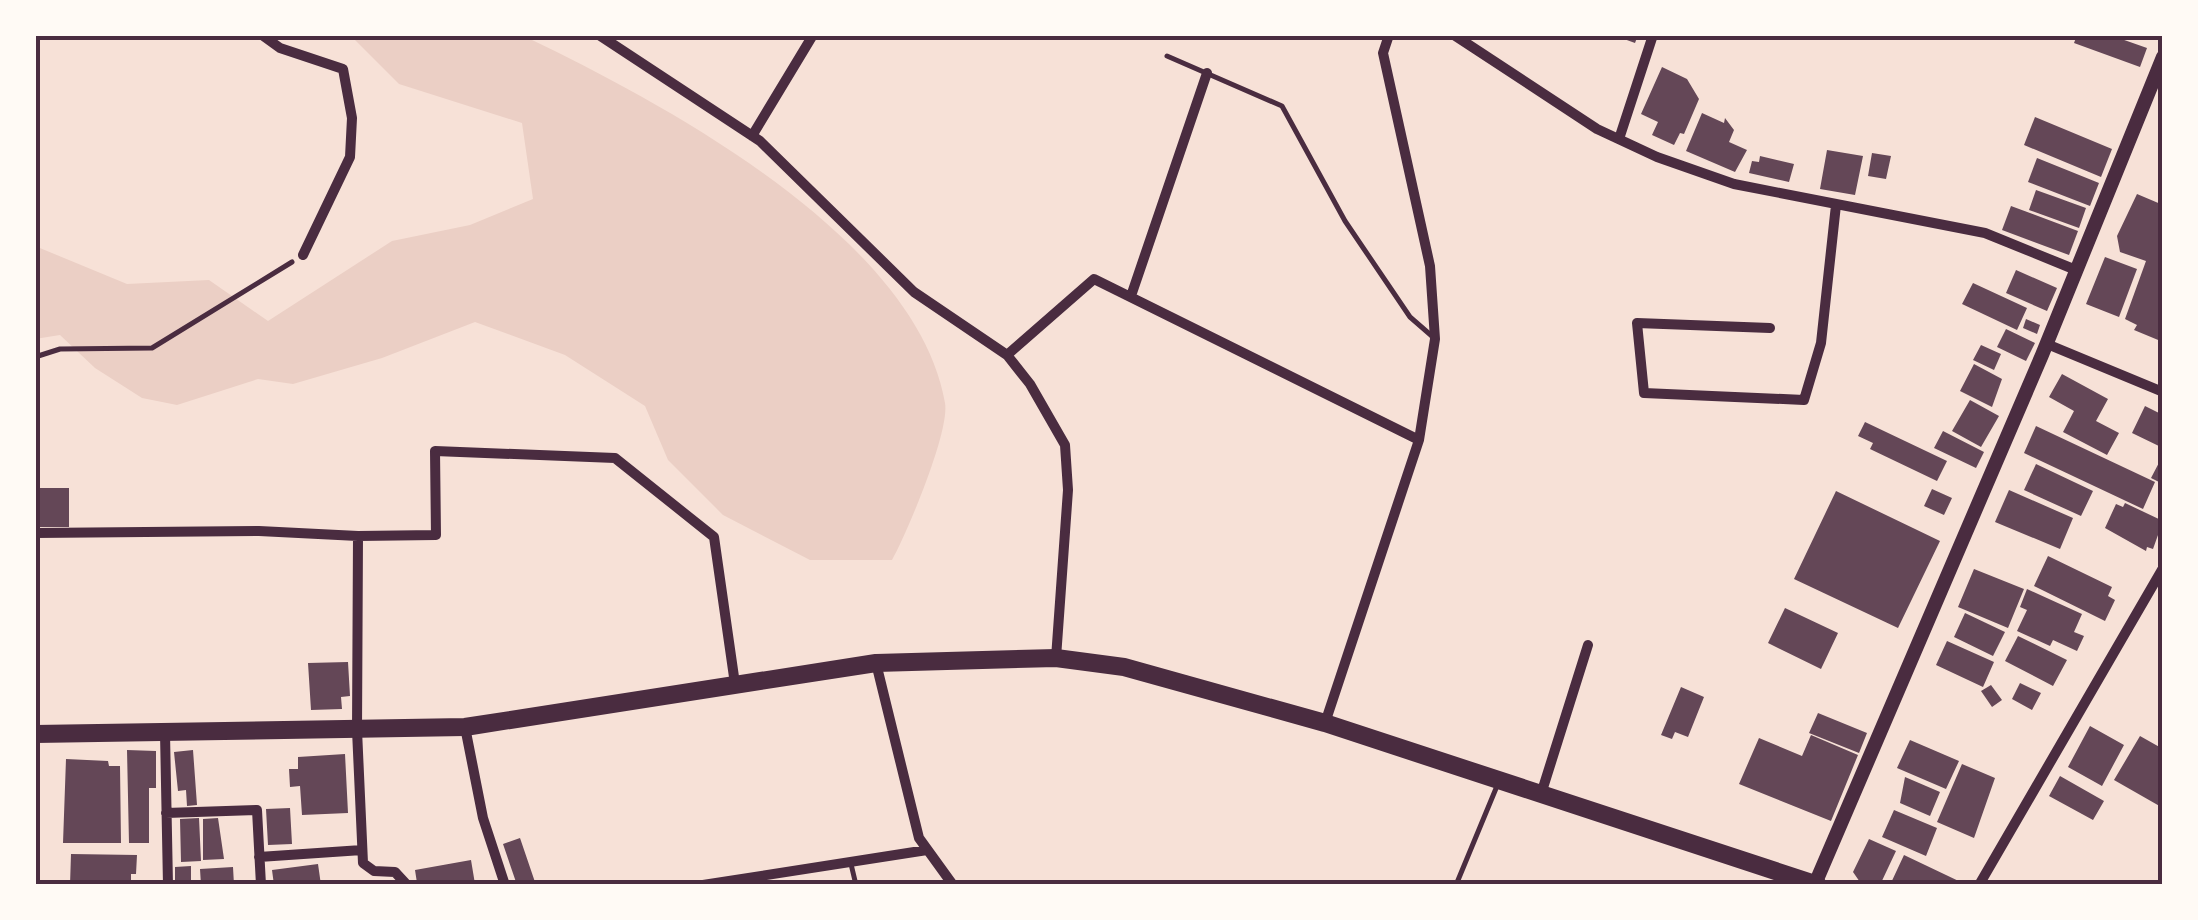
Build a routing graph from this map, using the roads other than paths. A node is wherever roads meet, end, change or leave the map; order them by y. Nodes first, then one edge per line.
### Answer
1 (262, 35) edge
2 (598, 35) edge
3 (813, 35) edge
4 (1389, 35) edge
5 (1454, 35) edge
6 (1653, 35) edge
7 (1167, 56) dead end
8 (2163, 57) edge
9 (1207, 74) junction
10 (752, 136) junction
11 (1619, 139) junction
12 (1836, 205) junction
13 (303, 255) road end
14 (2076, 270) junction
15 (1131, 296) junction
16 (1770, 328) dead end
17 (1436, 338) junction
18 (2046, 344) junction
19 (1007, 355) junction
20 (2163, 392) edge
21 (1418, 440) junction
22 (35, 533) edge
23 (358, 536) junction
24 (2163, 568) edge
25 (1588, 645) dead end
26 (1056, 658) junction
27 (876, 664) junction
28 (735, 684) junction
29 (1325, 722) junction
30 (466, 727) junction
31 (357, 730) junction
32 (165, 733) junction
33 (35, 734) edge
34 (1500, 777) junction
35 (1542, 791) junction
36 (166, 813) junction
37 (362, 850) junction
38 (927, 850) junction
39 (258, 857) junction
40 (851, 863) junction
41 (786, 870) junction
42 (1816, 884) edge
43 (168, 885) edge
44 (261, 885) edge
45 (407, 885) edge
46 (505, 885) edge
47 (703, 885) edge
48 (790, 885) edge
49 (856, 885) edge
50 (953, 885) edge
51 (1456, 885) edge
52 (1980, 885) edge

1 - 13 street
2 - 10 street
3 - 10 street
4 - 17 street
5 - 11 street
6 - 11 street
7 - 9 lane
8 - 14 street
9 - 15 street
9 - 17 lane
10 - 19 street
11 - 12 street
12 - 14 street
12 - 16 street
14 - 18 street
15 - 19 street
15 - 21 street
17 - 21 street
18 - 20 street
18 - 42 street
19 - 26 street
21 - 29 street
22 - 23 street
23 - 28 street
23 - 31 street
24 - 52 street
25 - 35 street
26 - 27 highway
26 - 29 highway
27 - 28 highway
27 - 38 street
28 - 30 highway
29 - 34 highway
30 - 31 highway
30 - 46 street
31 - 32 highway
31 - 37 street
32 - 33 highway
32 - 36 street
34 - 35 highway
34 - 51 lane
35 - 42 highway
36 - 39 street
36 - 43 street
37 - 39 street
37 - 45 street
38 - 40 street
38 - 50 street
39 - 44 street
40 - 41 street
40 - 49 lane
41 - 47 street
41 - 48 street

